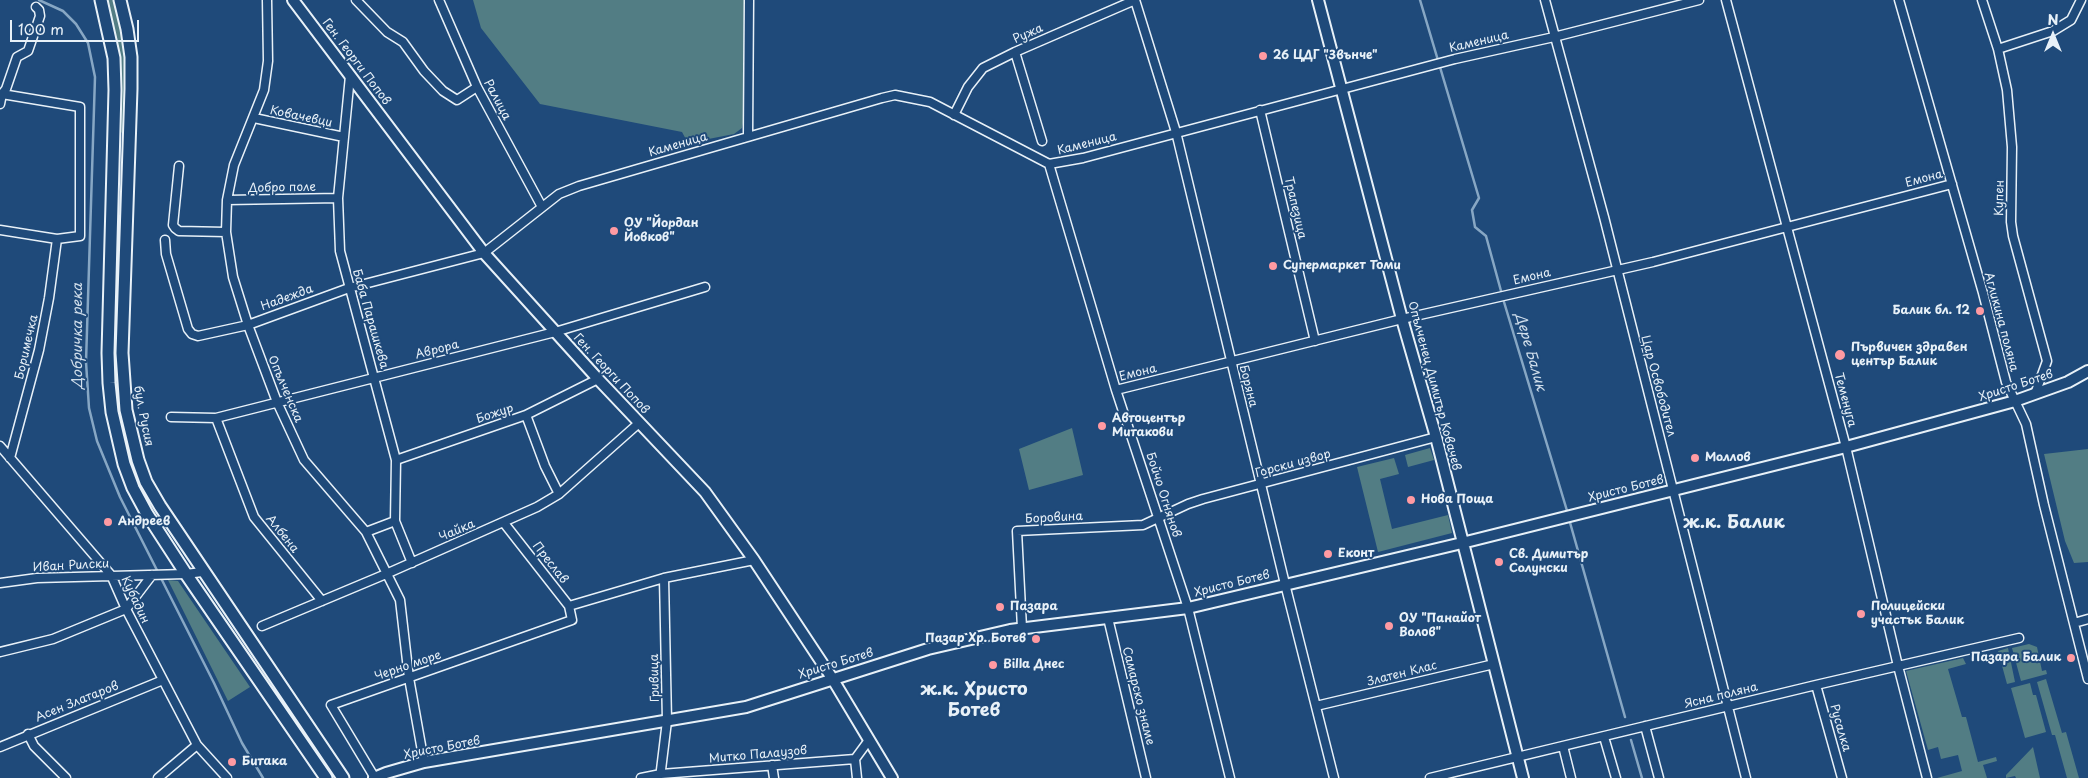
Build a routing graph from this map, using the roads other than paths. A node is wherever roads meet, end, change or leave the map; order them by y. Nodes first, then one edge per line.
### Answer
1 (101, 0) edge
2 (120, 0) edge
3 (125, 0) edge
4 (267, 0) edge
5 (293, 0) edge
6 (356, 0) edge
7 (439, 0) edge
8 (749, 0) edge
9 (1135, 0) edge
10 (1318, 0) edge
11 (1544, 0) edge
12 (1698, 0) edge
13 (1726, 0) edge
14 (1899, 0) edge
15 (1982, 0) edge
16 (2081, 0) edge
17 (36, 7) dead end
18 (127, 28) junction
19 (1554, 37) junction
20 (1998, 50) junction
21 (1015, 52) junction
22 (350, 76) junction
23 (477, 87) junction
24 (1341, 88) junction
25 (2, 94) junction
26 (0, 104) edge
27 (1260, 110) junction
28 (954, 115) junction
29 (254, 118) junction
30 (1176, 132) junction
31 (748, 136) junction
32 (344, 137) junction
33 (1042, 141) dead end
34 (1049, 164) junction
35 (179, 166) dead end
36 (1952, 184) junction
37 (338, 198) junction
38 (227, 200) junction
39 (542, 207) junction
40 (1786, 227) junction
41 (0, 230) edge
42 (226, 232) junction
43 (57, 240) junction
44 (165, 240) dead end
45 (484, 253) junction
46 (1616, 270) junction
47 (706, 287) dead end
48 (349, 288) junction
49 (1402, 318) junction
50 (248, 325) junction
51 (555, 332) junction
52 (1315, 341) junction
53 (1231, 361) junction
54 (2088, 371) edge
55 (374, 377) junction
56 (598, 379) junction
57 (1116, 390) junction
58 (2035, 394) junction
59 (2015, 401) junction
60 (277, 402) junction
61 (526, 415) junction
62 (171, 417) dead end
63 (216, 418) junction
64 (639, 423) junction
65 (1436, 437) junction
66 (0, 446) edge
67 (1846, 447) junction
68 (10, 458) junction
69 (396, 460) junction
70 (1261, 484) junction
71 (1674, 490) junction
72 (559, 494) junction
73 (1158, 518) junction
74 (395, 521) junction
75 (504, 523) junction
76 (366, 532) junction
77 (1462, 543) junction
78 (754, 560) junction
79 (412, 563) junction
80 (202, 572) junction
81 (154, 574) junction
82 (186, 574) junction
83 (386, 574) junction
84 (111, 575) junction
85 (664, 578) junction
86 (0, 583) edge
87 (1285, 584) junction
88 (322, 601) junction
89 (569, 606) junction
90 (1188, 608) junction
91 (126, 610) junction
92 (1108, 618) junction
93 (2088, 619) edge
94 (572, 620) joint
95 (2074, 623) junction
96 (262, 626) dead end
97 (1022, 628) junction
98 (2019, 638) dead end
99 (0, 652) edge
100 (1494, 664) junction
101 (1898, 666) junction
102 (409, 678) junction
103 (832, 678) junction
104 (2088, 679) edge
105 (163, 680) junction
106 (1816, 684) junction
107 (1316, 706) junction
108 (1728, 706) junction
109 (666, 720) junction
110 (1645, 726) junction
111 (28, 734) junction
112 (1604, 737) junction
113 (869, 740) junction
114 (197, 745) junction
115 (1563, 746) junction
116 (0, 747) edge
117 (1518, 757) junction
118 (855, 758) junction
119 (424, 762) junction
120 (772, 765) junction
121 (661, 776) edge
122 (66, 778) edge
123 (158, 778) edge
124 (227, 778) edge
125 (326, 778) edge
126 (343, 778) edge
127 (374, 778) edge
128 (641, 778) edge
129 (774, 778) edge
130 (857, 778) edge
131 (892, 778) edge
132 (1146, 778) edge
133 (1230, 778) edge
134 (1334, 778) edge
135 (1430, 778) edge
136 (1523, 778) edge
137 (1571, 778) edge
138 (1616, 778) edge
139 (1659, 778) edge
140 (1746, 778) edge
141 (1842, 778) edge
142 (1927, 778) edge

1 - 82 main road
2 - 18 main road, бул. Русия
3 - 18 main road
4 - 29 street, Опълченска
5 - 22 street, Ген. Георги Попов
6 - 23 street
7 - 23 street, Ралица
8 - 31 street
9 - 21 street, Ружа
9 - 30 street, Боряна
10 - 24 street, Опълченец Димитър Ковачев
11 - 19 street, Цар Освободител
12 - 19 street, Каменица
13 - 40 street, Теменуга
14 - 36 street, Агликина поляна
15 - 20 street, Купен
16 - 20 street
17 - 25 street
18 - 80 main road, бул. Русия
19 - 24 street, Каменица
19 - 46 street, Цар Освободител
20 - 58 street, Купен
21 - 28 street, Ружа
21 - 33 street
22 - 32 street, Баба Парашкева
22 - 45 street, Ген. Георги Попов
23 - 39 street, Ралица
24 - 27 street, Каменица
24 - 49 street, Опълченец Димитър Ковачев
25 - 26 street
25 - 43 street
27 - 30 street, Каменица
27 - 52 street, Трапезица
28 - 31 street, Каменица
28 - 34 street, Каменица
29 - 32 street, Ковачевци
29 - 38 street, Опълченска
30 - 34 street, Каменица
30 - 53 street, Боряна
31 - 39 street, Каменица
32 - 37 street, Баба Парашкева
34 - 57 street, Бойчо Огнянов
35 - 42 street
36 - 40 street, Емона
36 - 59 street, Агликина поляна
37 - 38 street, Добро поле
37 - 48 street, Баба Парашкева
38 - 42 street, Опълченска
39 - 45 street, Каменица
40 - 46 street, Емона
40 - 67 street, Теменуга
41 - 43 street
42 - 50 street, Опълченска
43 - 68 street, Боримечка
44 - 50 street, Надежда
45 - 48 street, Надежда
45 - 51 street, Ген. Георги Попов
46 - 49 street, Емона
46 - 71 street, Цар Освободител
47 - 51 street, Аврора
48 - 50 street, Надежда
48 - 55 street, Баба Парашкева
49 - 52 street, Емона
49 - 65 street, Опълченец Димитър Ковачев
50 - 60 street, Опълченска
51 - 55 street, Аврора
51 - 56 street, Ген. Георги Попов
52 - 53 street, Емона
53 - 57 street, Емона
53 - 70 street, Боряна
54 - 58 street, Христо Ботев
55 - 60 street, Аврора
55 - 69 street, Баба Парашкева
56 - 61 street, Божур
56 - 64 street, Ген. Георги Попов
57 - 73 street, Бойчо Огнянов
58 - 59 street, Христо Ботев
59 - 67 street, Христо Ботев
59 - 95 street, Агликина поляна
60 - 63 street, Аврора
60 - 76 street, Опълченска
61 - 69 street, Божур
61 - 72 street
62 - 63 street, Аврора
63 - 88 street, Албена
64 - 72 street, Чайка
64 - 78 street, Ген. Георги Попов
65 - 70 street, Горски извор
65 - 77 street, Опълченец Димитър Ковачев
66 - 68 street, Кубадин
67 - 71 street, Христо Ботев
67 - 101 street, Теменуга
68 - 84 street, Кубадин
69 - 74 street, Баба Парашкева
70 - 73 street, Горски извор
70 - 87 street, Боряна
71 - 77 street, Христо Ботев
71 - 108 street, Цар Освободител
72 - 75 street, Чайка
73 - 90 street, Бойчо Огнянов
73 - 97 street, Боровина
74 - 76 street
74 - 79 street, Баба Парашкева
75 - 79 street, Чайка
75 - 89 street, Преслав
76 - 83 street, Опълченска
77 - 87 street, Христо Ботев
77 - 100 street, Опълченец Димитър Ковачев
78 - 85 street
78 - 103 street, Ген. Георги Попов
79 - 83 street, Чайка
80 - 82 street, Иван Рилски
80 - 126 main road, бул. Русия
81 - 82 street, Иван Рилски
81 - 84 street, Иван Рилски
81 - 91 street
82 - 125 main road
83 - 88 street, Чайка
83 - 102 street, Опълченска
84 - 86 street, Иван Рилски
84 - 91 street, Кубадин
85 - 89 street
85 - 109 street, Гривица
87 - 90 street, Христо Ботев
87 - 107 street, Боряна
88 - 96 street, Чайка
89 - 94 street, Преслав
90 - 92 street, Христо Ботев
90 - 133 street, Бойчо Огнянов
91 - 99 street
91 - 105 street, Кубадин
92 - 97 street, Христо Ботев
92 - 132 street, Самарско знаме
93 - 95 street
94 - 102 street, Черно море
95 - 104 street, Агликина поляна
97 - 103 street, Христо Ботев
98 - 101 street, Ясна поляна
100 - 107 street, Златен Клас
100 - 117 street, Опълченец Димитър Ковачев
101 - 106 street, Ясна поляна
101 - 142 street, Теменуга
102 - 119 street, Опълченска
102 - 127 street, Черно море
103 - 109 street, Христо Ботев
103 - 113 street, Ген. Георги Попов
105 - 111 street, Асен Златаров
105 - 114 street, Кубадин
106 - 108 street, Ясна поляна
106 - 141 street, Русалка
107 - 134 street, Боряна
108 - 110 street, Ясна поляна
108 - 140 street, Цар Освободител
109 - 119 street, Христо Ботев
109 - 121 street, Гривица
110 - 112 street, Ясна поляна
110 - 139 street
111 - 116 street, Асен Златаров
111 - 122 street
112 - 115 street, Ясна поляна
112 - 138 street
113 - 118 street
113 - 131 street, Ген. Георги Попов
114 - 123 street
114 - 124 street, Кубадин
115 - 117 street, Ясна поляна
115 - 137 street
117 - 135 street, Ясна поляна
117 - 136 street, Опълченец Димитър Ковачев
118 - 120 street, Митко Палаузов
118 - 130 street
119 - 127 street, Христо Ботев
120 - 121 street, Митко Палаузов
120 - 129 street
121 - 128 street, Митко Палаузов

